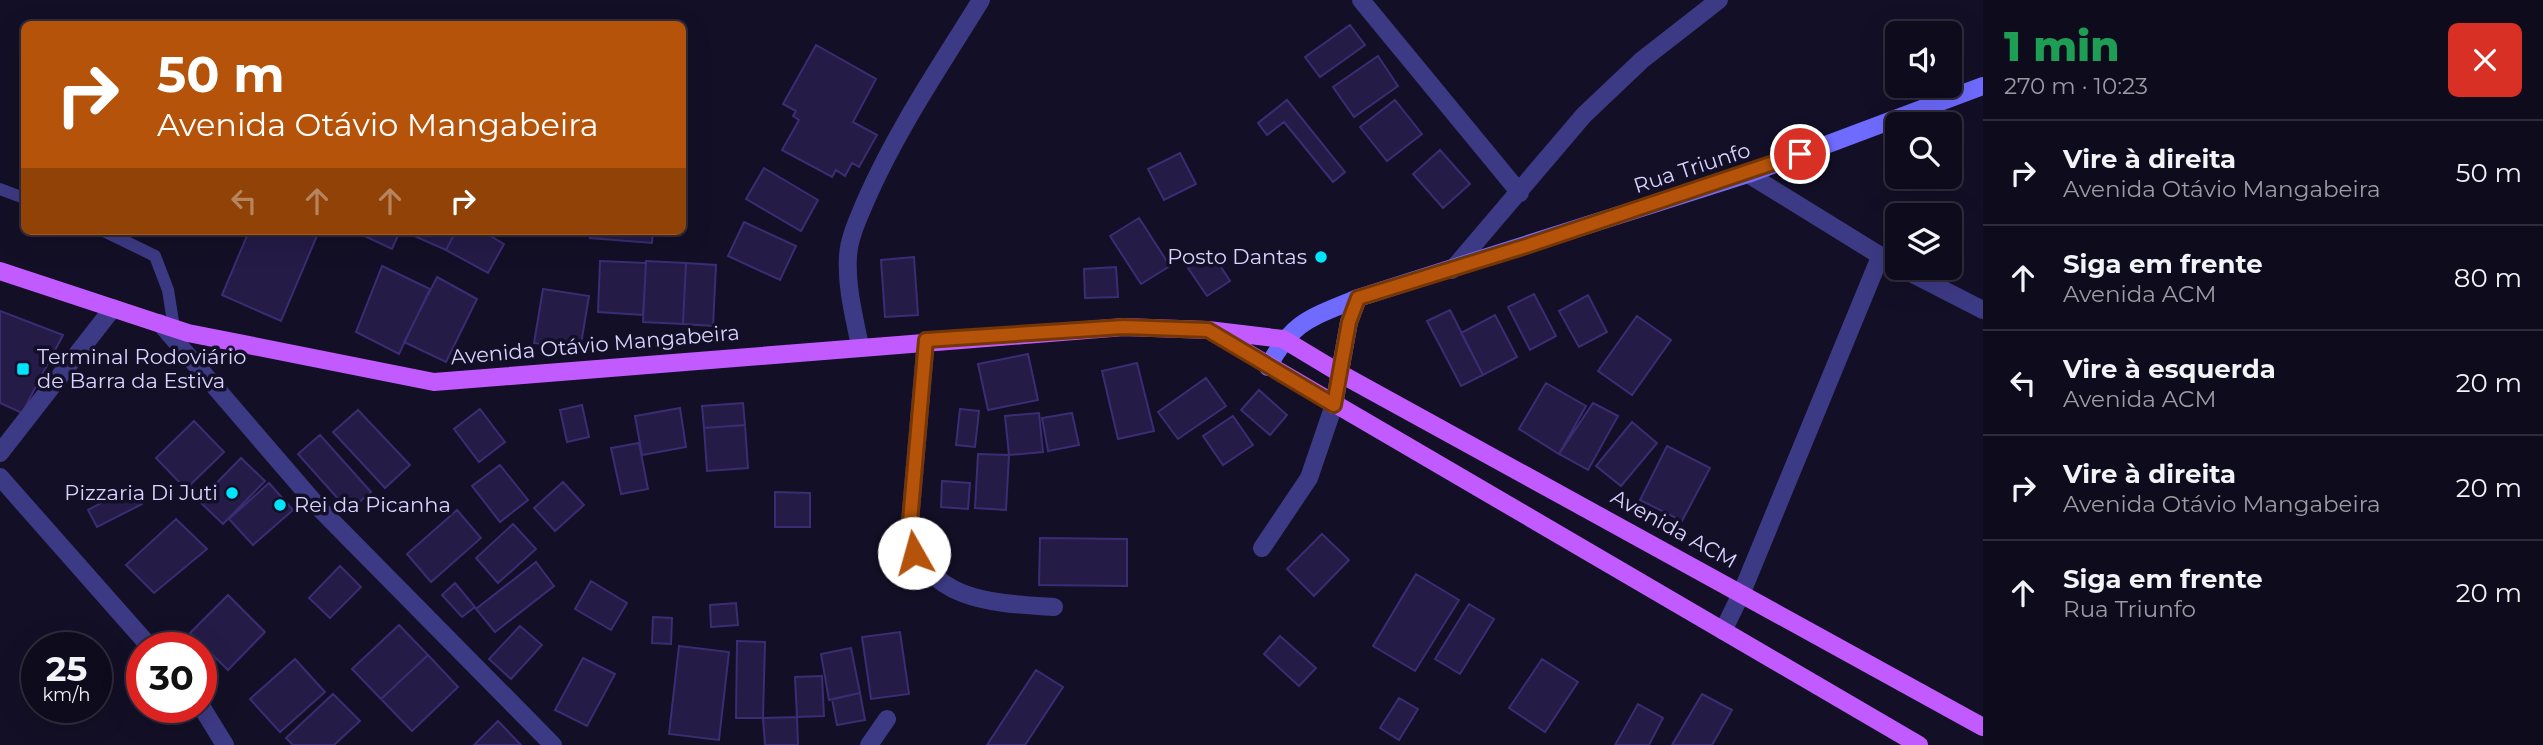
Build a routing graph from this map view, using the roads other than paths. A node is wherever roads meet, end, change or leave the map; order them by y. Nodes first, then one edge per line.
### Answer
1 (981, 0) edge
2 (1361, 0) edge
3 (1719, 0) edge
4 (1983, 86) edge
5 (1748, 174) junction
6 (0, 189) edge
7 (1520, 193) junction
8 (21, 197) edge
9 (112, 235) edge
10 (1880, 257) junction
11 (1885, 260) edge
12 (1452, 270) junction
13 (0, 271) edge
14 (1924, 280) edge
15 (1358, 298) junction
16 (113, 308) junction
17 (1983, 310) edge
18 (167, 326) junction
19 (1208, 330) junction
20 (1283, 338) junction
21 (926, 340) junction
22 (860, 346) junction
23 (1268, 367) junction
24 (1341, 374) junction
25 (1334, 405) junction
26 (0, 453) edge
27 (0, 477) edge
28 (1262, 548) dead end
29 (1742, 592) junction
30 (1054, 607) dead end
31 (1723, 631) junction
32 (137, 632) edge
33 (887, 719) dead end
34 (211, 723) edge
35 (1983, 727) edge
36 (225, 745) edge
37 (553, 745) edge
38 (869, 745) edge
39 (1919, 745) edge

1 - 22 street
2 - 7 street
3 - 7 street
4 - 5 main road, Rua Triunfo
5 - 10 street
5 - 12 main road, Rua Triunfo
6 - 8 lane
7 - 12 street
9 - 18 lane
10 - 11 street
10 - 29 street
12 - 15 main road
13 - 16 main road, Avenida Otávio Mangabeira
14 - 17 street
15 - 20 main road
15 - 24 main road
16 - 18 main road, Avenida Otávio Mangabeira
16 - 26 street
18 - 22 main road, Avenida Otávio Mangabeira
18 - 37 street
19 - 20 main road, Avenida Otávio Mangabeira
19 - 21 main road, Avenida Otávio Mangabeira
19 - 23 main road, Avenida Otávio Mangabeira
20 - 23 main road
20 - 24 main road, Avenida ACM
21 - 22 main road, Avenida Otávio Mangabeira
21 - 30 street
23 - 25 main road
24 - 25 main road
24 - 29 main road, Avenida ACM
25 - 28 street
25 - 31 main road
27 - 32 street
29 - 31 street
29 - 35 main road, Avenida ACM
31 - 39 main road
33 - 38 street
34 - 36 street

